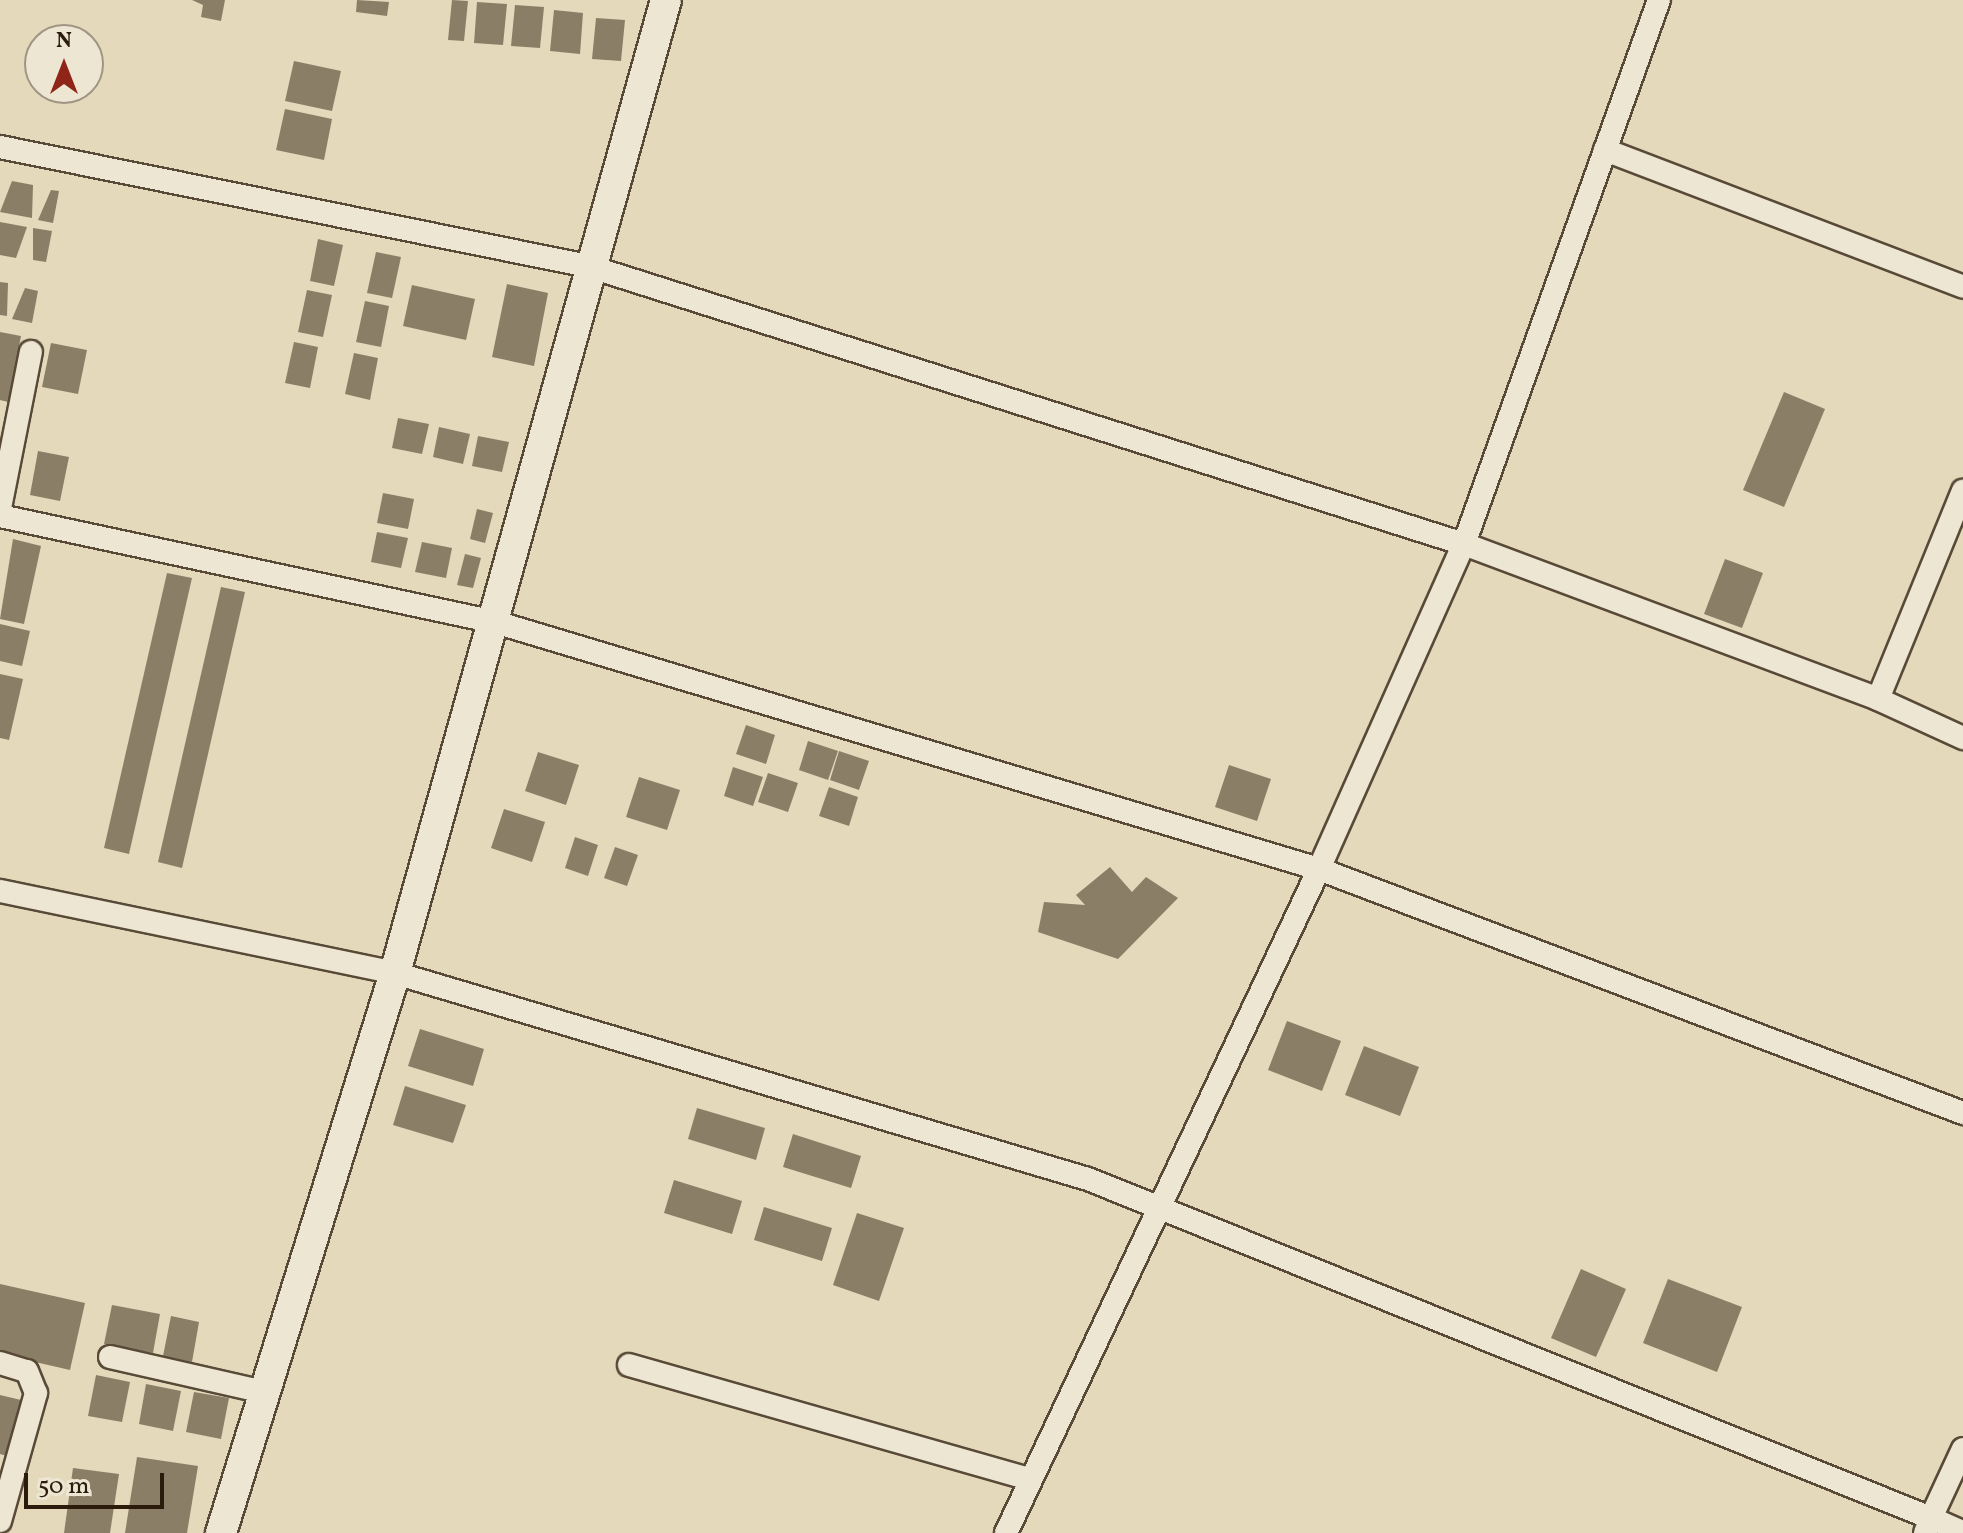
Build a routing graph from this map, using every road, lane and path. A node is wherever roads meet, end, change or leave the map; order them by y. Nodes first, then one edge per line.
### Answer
1 (666, 0) edge
2 (1659, 0) edge
3 (0, 147) edge
4 (1605, 150) junction
5 (588, 266) junction
6 (1963, 287) edge
7 (31, 352) dead end
8 (1963, 491) edge
9 (0, 508) edge
10 (0, 516) edge
11 (1464, 544) junction
12 (495, 622) junction
13 (1878, 699) junction
14 (1963, 738) edge
15 (1319, 869) junction
16 (0, 891) edge
17 (395, 973) junction
18 (1963, 1113) edge
19 (1158, 1206) junction
20 (110, 1357) dead end
21 (0, 1363) edge
22 (629, 1365) dead end
23 (264, 1392) junction
24 (1963, 1449) edge
25 (1030, 1479) junction
26 (0, 1521) edge
27 (1928, 1526) edge
28 (1013, 1531) edge
29 (1963, 1532) edge
30 (221, 1533) edge

1 - 5 street
2 - 4 street
3 - 5 street
4 - 6 street
4 - 11 street
5 - 11 street
5 - 12 street
7 - 9 street
8 - 13 street
10 - 12 street
11 - 13 street
11 - 15 street
12 - 15 street
12 - 17 street
13 - 14 street
15 - 18 street
15 - 19 street
16 - 17 street
17 - 19 street
17 - 23 street
19 - 25 street
19 - 27 street
20 - 23 street
21 - 26 street
22 - 25 street
23 - 30 street
24 - 27 street
25 - 28 street
27 - 29 street

